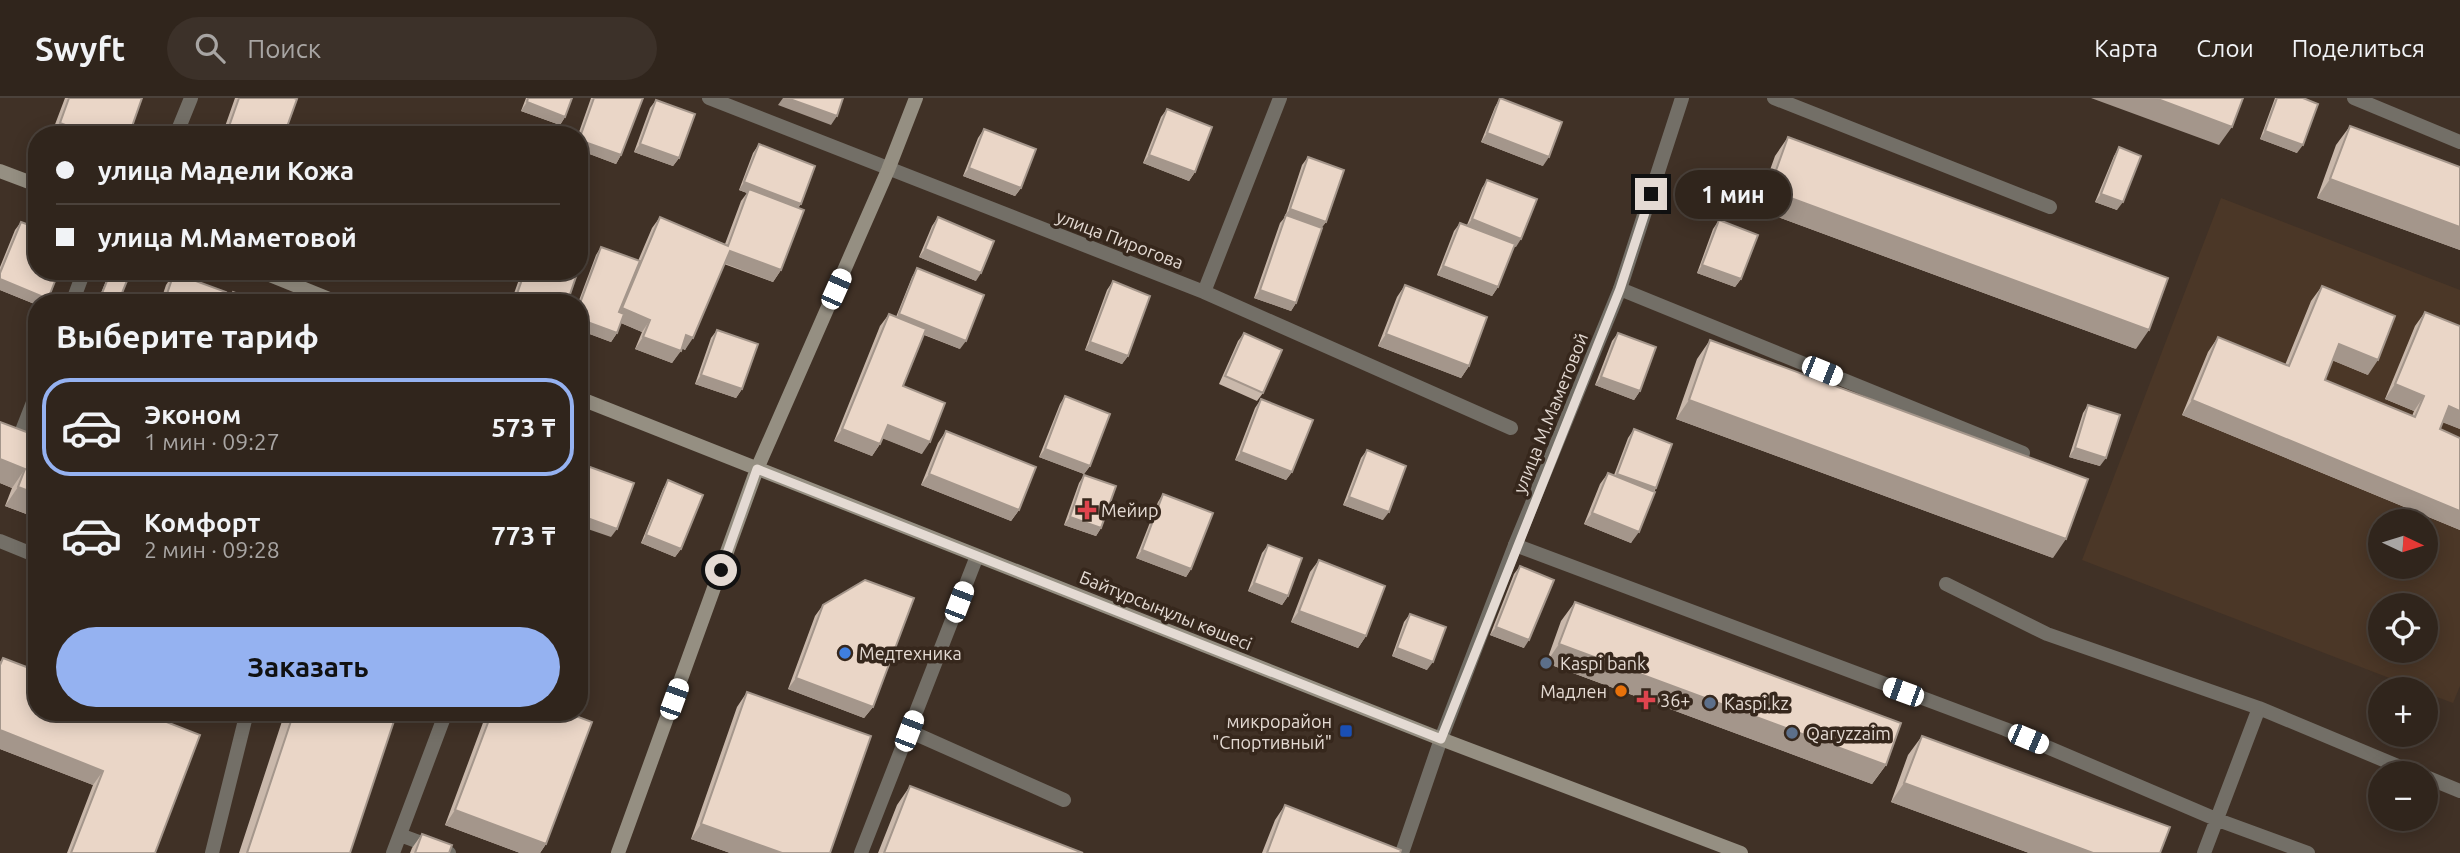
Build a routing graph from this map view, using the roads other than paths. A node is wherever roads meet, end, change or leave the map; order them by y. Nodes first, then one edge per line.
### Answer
1 (191, 98) edge
2 (709, 98) edge
3 (916, 98) edge
4 (1280, 98) edge
5 (1682, 98) edge
6 (1774, 98) edge
7 (2354, 98) edge
8 (180, 126) edge
9 (2460, 142) edge
10 (888, 170) junction
11 (0, 171) edge
12 (28, 182) edge
13 (2050, 207) dead end
14 (282, 280) edge
15 (1620, 289) junction
16 (1204, 292) junction
17 (317, 294) edge
18 (588, 402) edge
19 (28, 415) edge
20 (1511, 428) dead end
21 (14, 451) edge
22 (2023, 453) edge
23 (757, 469) junction
24 (0, 541) edge
25 (1516, 545) junction
26 (28, 552) edge
27 (977, 556) junction
28 (1946, 584) dead end
29 (2259, 708) junction
30 (245, 721) edge
31 (443, 721) edge
32 (909, 731) junction
33 (1441, 739) junction
34 (2386, 761) edge
35 (2438, 782) edge
36 (2460, 791) edge
37 (1064, 800) dead end
38 (2218, 820) junction
39 (400, 835) junction
40 (212, 853) edge
41 (393, 853) edge
42 (449, 853) edge
43 (618, 853) edge
44 (861, 853) edge
45 (1402, 853) edge
46 (1741, 853) edge
47 (2204, 853) edge
48 (2308, 853) edge

1 - 8 street
2 - 10 street, улица Пирогова
3 - 10 main road
4 - 16 street
5 - 15 street, улица М.Маметовой
6 - 13 street
7 - 9 street
10 - 16 street, улица Пирогова
10 - 23 main road
11 - 12 main road
14 - 17 main road
15 - 22 street
15 - 25 street, улица М.Маметовой
16 - 20 street, улица Пирогова
18 - 23 main road, Байтұрсынұлы көшесі
19 - 21 street
23 - 27 main road, Байтұрсынұлы көшесі
23 - 43 main road
24 - 26 street
25 - 33 street, улица М.Маметовой
25 - 38 street
27 - 32 street
27 - 33 main road, Байтұрсынұлы көшесі
28 - 29 street
29 - 34 street
29 - 38 street
30 - 40 street
31 - 39 street
32 - 37 street
32 - 44 street
33 - 45 street, улица М.Маметовой
33 - 46 main road, Байтұрсынұлы көшесі
35 - 36 street
38 - 47 street
38 - 48 street
39 - 41 street
39 - 42 street

